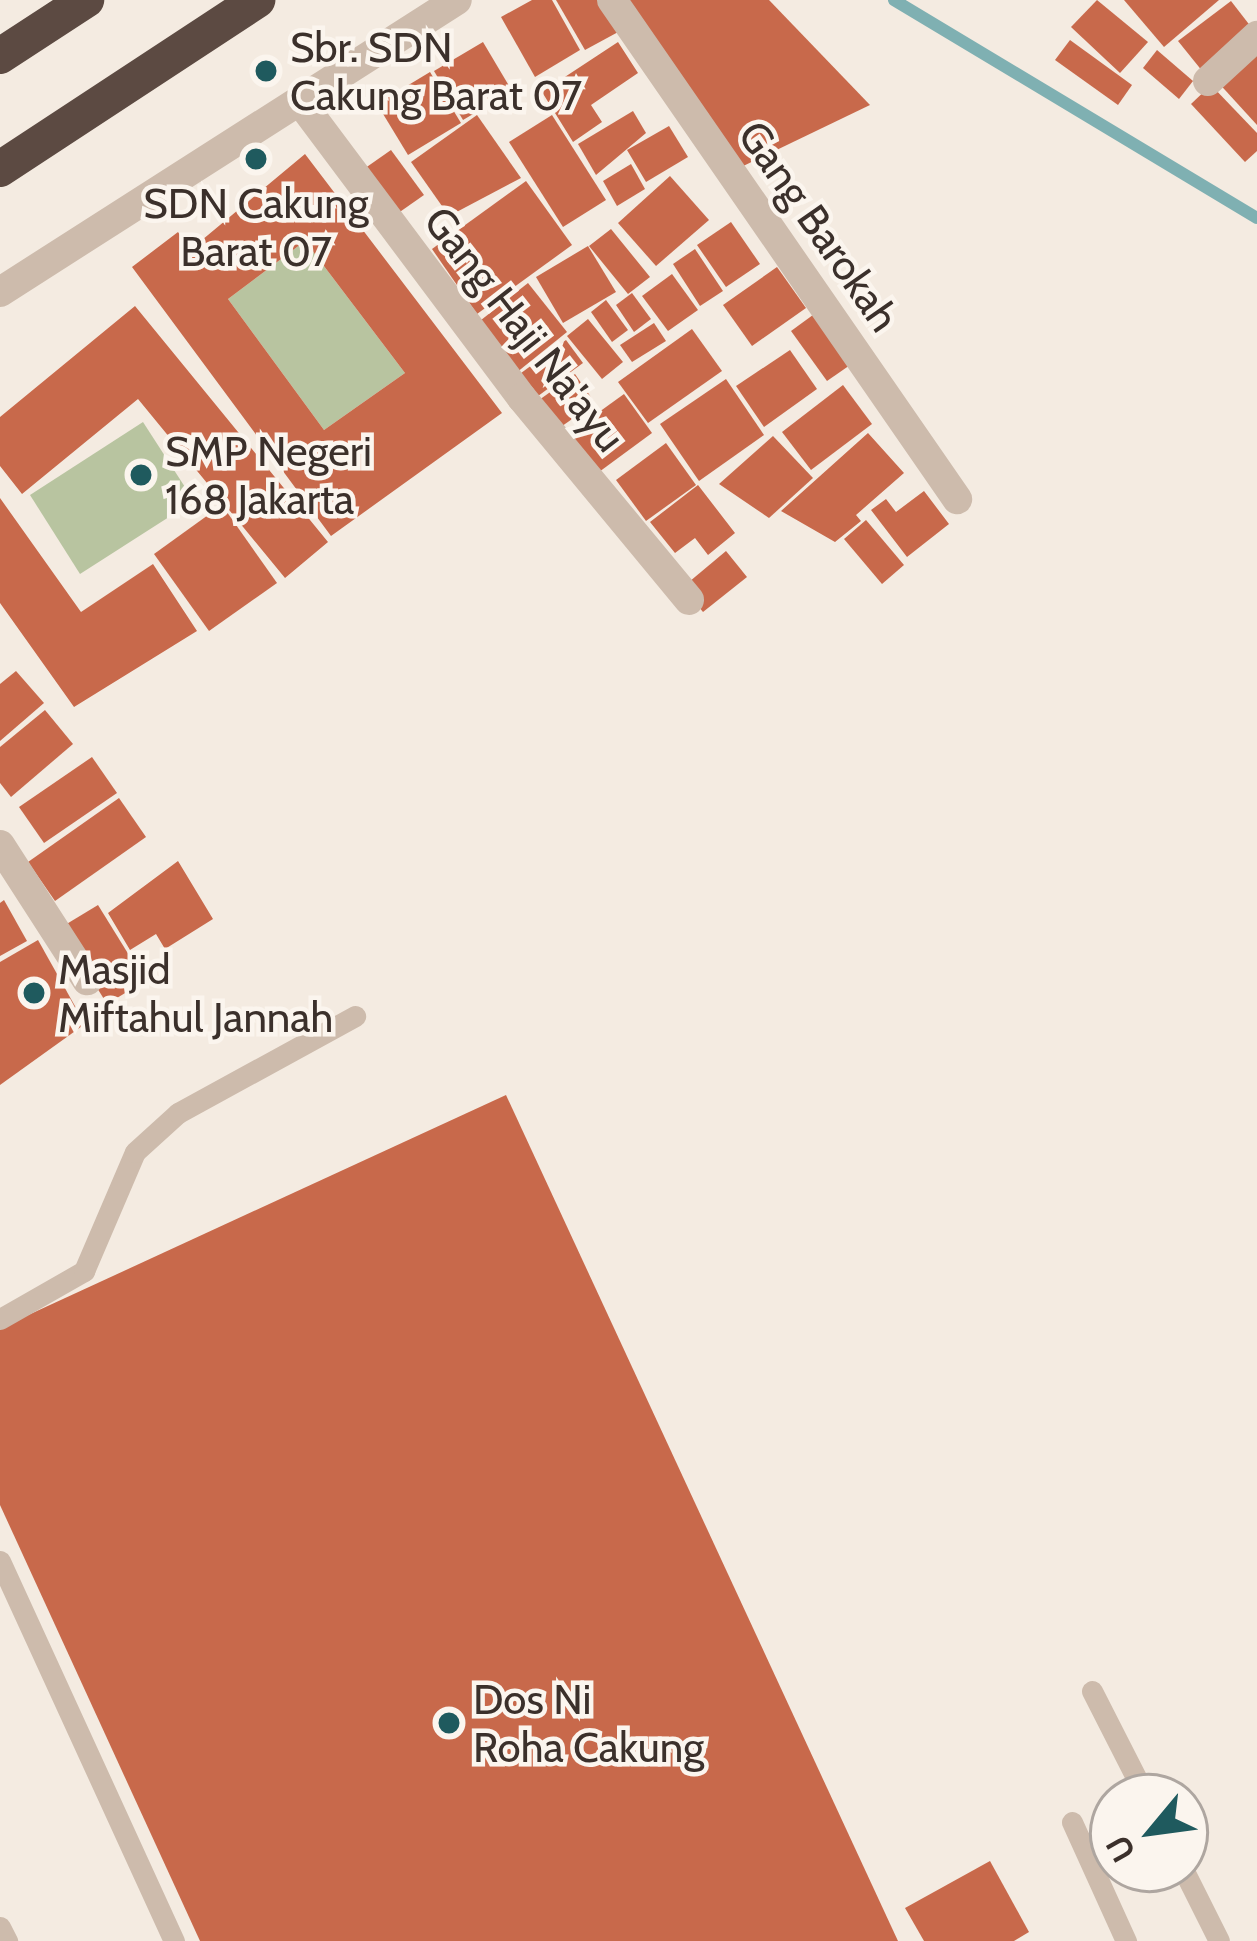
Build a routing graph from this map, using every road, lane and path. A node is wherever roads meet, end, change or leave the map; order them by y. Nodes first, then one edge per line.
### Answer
1 (86, 0) edge
2 (257, 0) edge
3 (457, 0) edge
4 (612, 0) edge
5 (1257, 36) edge
6 (0, 56) edge
7 (1208, 81) dead end
8 (112, 98) junction
9 (302, 104) junction
10 (0, 169) edge
11 (0, 182) edge
12 (0, 292) edge
13 (957, 499) dead end
14 (689, 600) dead end
15 (0, 845) edge
16 (87, 980) dead end
17 (355, 1016) dead end
18 (0, 1319) edge
19 (0, 1561) edge
20 (1092, 1690) dead end
21 (1134, 1773) edge
22 (1072, 1822) dead end
23 (1195, 1893) edge
24 (0, 1927) edge
25 (7, 1941) edge
26 (174, 1941) edge
27 (1126, 1941) edge
28 (1219, 1941) edge

1 - 6 highway
2 - 8 highway
3 - 9 street
4 - 13 street, Gang Barokah
5 - 7 street
8 - 10 highway
8 - 11 highway
9 - 12 street
9 - 14 street, Gang Haji Na'ayu
15 - 16 street
17 - 18 lane
19 - 26 lane
20 - 21 lane
22 - 27 lane
23 - 28 lane
24 - 25 lane

